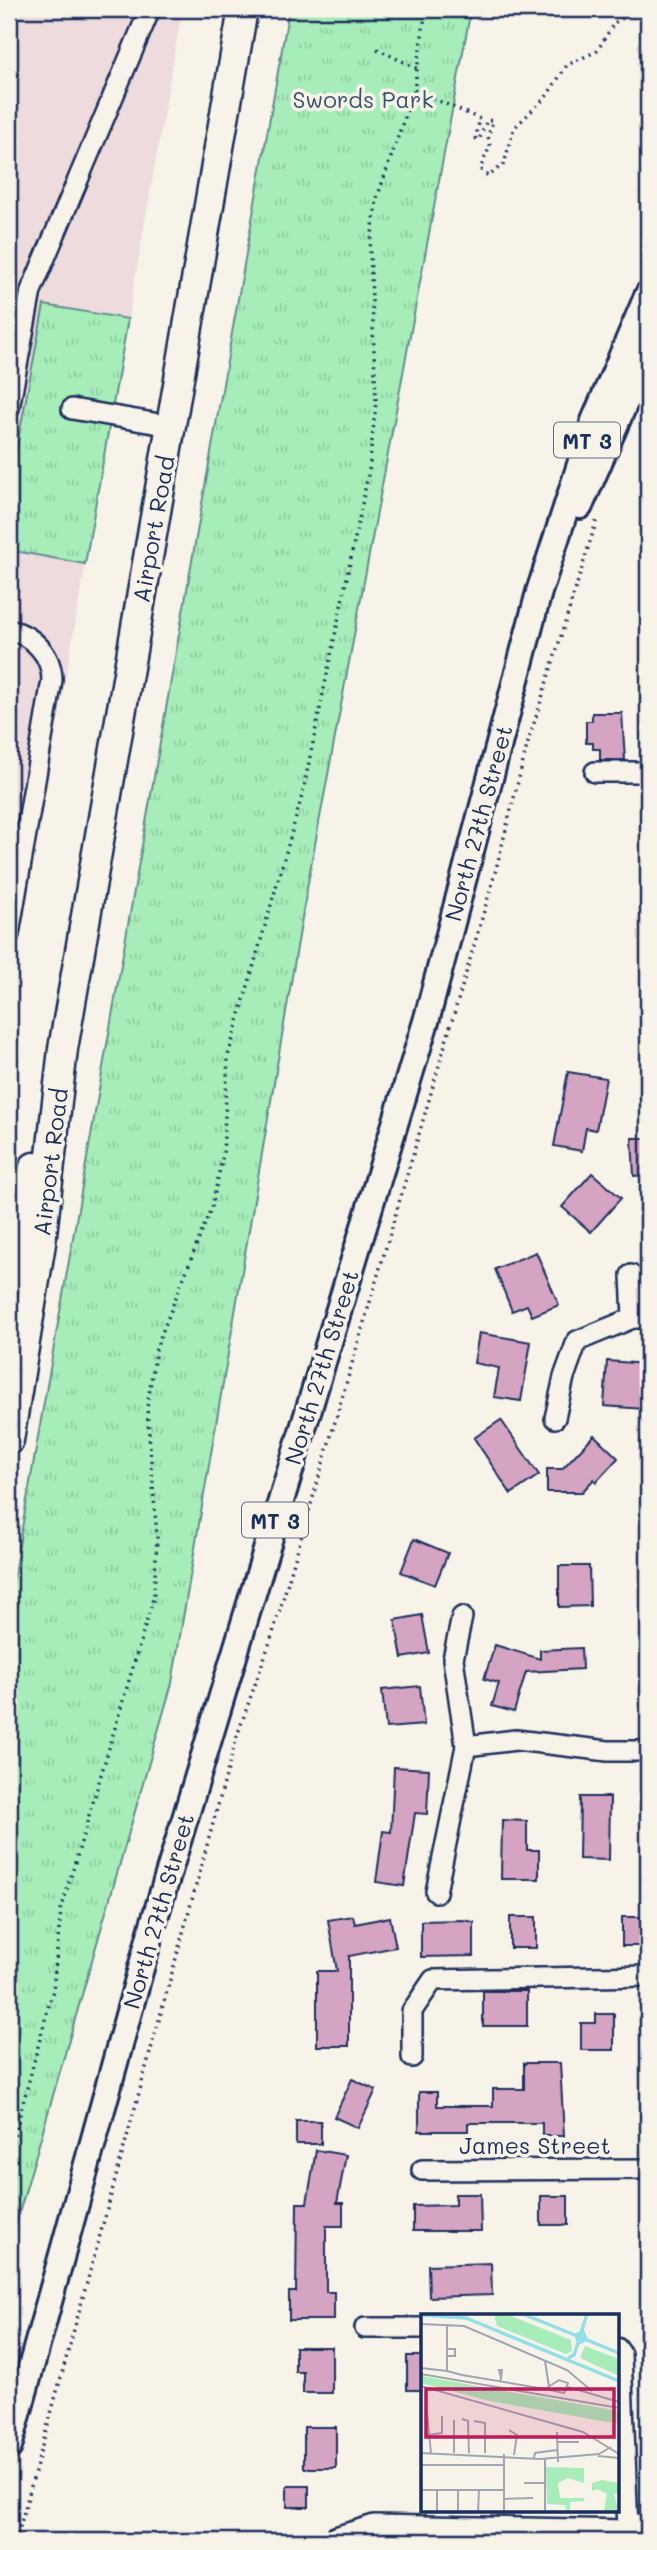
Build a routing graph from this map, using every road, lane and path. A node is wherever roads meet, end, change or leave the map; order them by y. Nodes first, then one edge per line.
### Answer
1 (150, 9) edge
2 (243, 9) edge
3 (426, 9) edge
4 (638, 9) edge
5 (377, 49) dead end
6 (418, 69) junction
7 (414, 90) junction
8 (32, 292) junction
9 (648, 293) edge
10 (9, 320) edge
11 (648, 350) edge
12 (9, 408) edge
13 (72, 409) dead end
14 (171, 426) junction
15 (598, 515) dead end
16 (539, 592) junction
17 (9, 630) edge
18 (595, 772) dead end
19 (648, 772) edge
20 (9, 934) edge
21 (63, 1049) junction
22 (631, 1275) dead end
23 (9, 1280) edge
24 (641, 1318) edge
25 (555, 1418) dead end
26 (9, 1440) edge
27 (462, 1617) dead end
28 (466, 1746) junction
29 (648, 1751) edge
30 (436, 1892) dead end
31 (648, 1976) edge
32 (412, 2057) dead end
33 (9, 2156) edge
34 (648, 2169) edge
35 (422, 2171) dead end
36 (365, 2328) dead end
37 (421, 2328) edge
38 (618, 2350) edge
39 (9, 2447) edge
40 (648, 2520) edge
41 (628, 2530) junction
42 (335, 2537) dead end
43 (16, 2541) edge

1 - 8 street
2 - 14 highway, Airport Road
3 - 6 path
4 - 7 path
5 - 6 path
6 - 7 path
7 - 33 path
8 - 10 street
8 - 12 street
9 - 16 main road, North 27th Street / MT 3
11 - 16 main road
13 - 14 street
14 - 21 highway, Airport Road
15 - 43 path
16 - 39 main road, North 27th Street / MT 3
17 - 20 street
18 - 19 street
21 - 23 highway, Airport Road
21 - 26 highway, Airport Road
22 - 24 street
24 - 25 street
27 - 28 street
28 - 29 street
28 - 30 street
31 - 32 street
34 - 35 street, James Street
36 - 37 street
38 - 41 street
40 - 41 street
41 - 42 street

